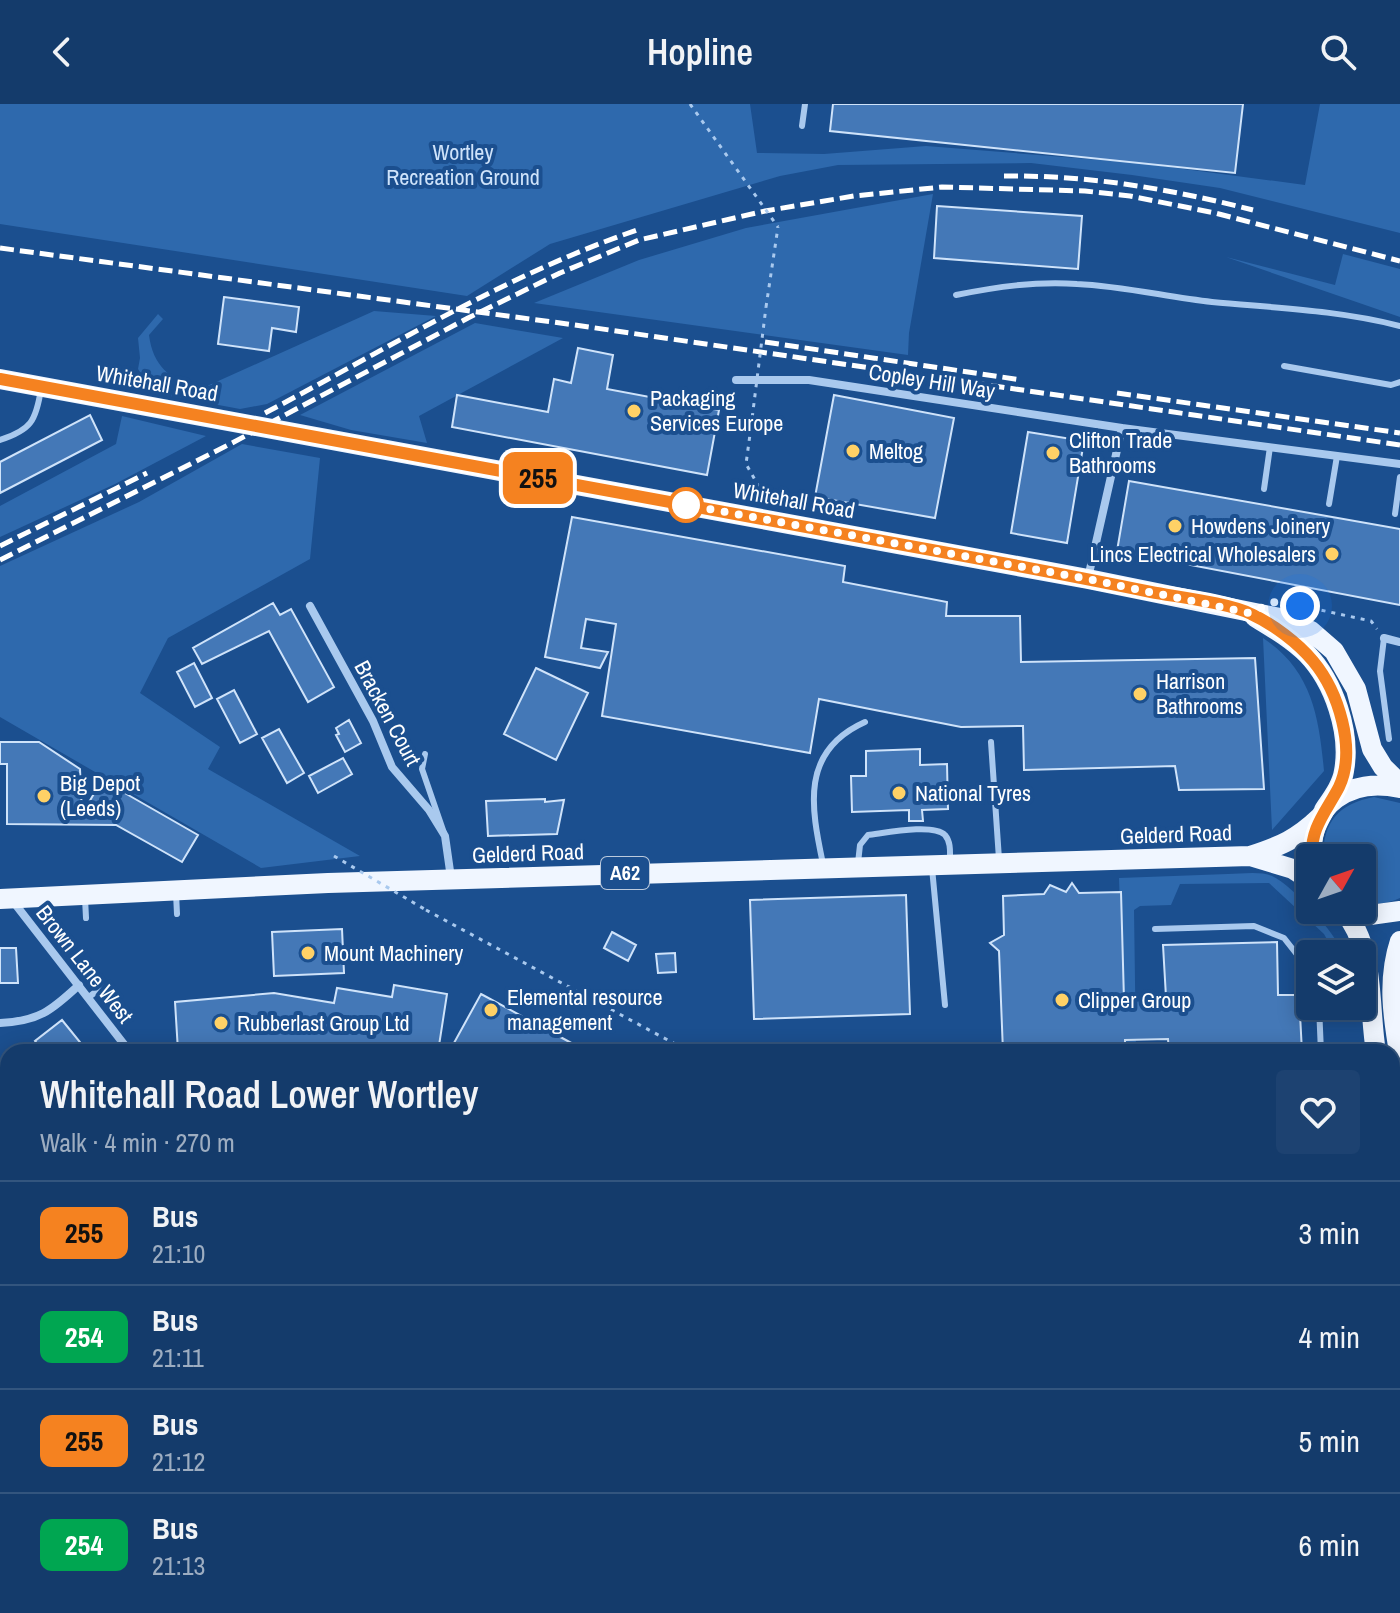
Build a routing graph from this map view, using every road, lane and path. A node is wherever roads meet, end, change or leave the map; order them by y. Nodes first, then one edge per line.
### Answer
1 (690, 104) edge
2 (805, 104) edge
3 (802, 126) dead end
4 (956, 295) dead end
5 (1400, 326) edge
6 (1284, 366) dead end
7 (0, 379) edge
8 (736, 380) dead end
9 (1400, 382) edge
10 (41, 387) junction
11 (1122, 428) junction
12 (0, 440) edge
13 (1270, 447) junction
14 (1337, 456) junction
15 (1400, 464) edge
16 (1400, 477) edge
17 (1264, 489) dead end
18 (780, 503) dead end
19 (1329, 504) dead end
20 (1395, 514) dead end
21 (1088, 579) junction
22 (1290, 604) dead end
23 (310, 606) dead end
24 (1249, 613) junction
25 (1384, 638) junction
26 (1400, 642) edge
27 (865, 722) dead end
28 (1389, 739) dead end
29 (991, 742) dead end
30 (425, 754) dead end
31 (1400, 786) edge
32 (1322, 813) junction
33 (445, 836) junction
34 (1311, 844) edge
35 (334, 856) dead end
36 (1250, 856) junction
37 (999, 863) junction
38 (941, 864) junction
39 (858, 867) junction
40 (824, 868) junction
41 (1296, 871) edge
42 (451, 879) junction
43 (176, 891) junction
44 (85, 895) junction
45 (6, 899) edge
46 (1400, 911) edge
47 (177, 914) dead end
48 (1376, 914) edge
49 (86, 918) dead end
50 (1354, 924) edge
51 (1155, 929) dead end
52 (1400, 941) edge
53 (1296, 953) edge
54 (79, 985) junction
55 (102, 987) dead end
56 (89, 997) junction
57 (945, 1005) dead end
58 (1320, 1020) edge
59 (0, 1023) edge
60 (124, 1044) edge
61 (675, 1044) edge
62 (1321, 1044) edge
63 (1375, 1044) edge
64 (1398, 1044) edge

1 - 18 path, bridge
2 - 3 lane
4 - 5 lane
6 - 9 lane
7 - 10 main road, Whitehall Road
8 - 11 street, Copley Hill Way
10 - 12 lane
10 - 21 main road, Whitehall Road
11 - 13 street, Copley Hill Way
11 - 21 street
13 - 14 street, Copley Hill Way
13 - 17 lane
14 - 15 street, Copley Hill Way
14 - 19 lane
16 - 20 lane
21 - 24 main road, Whitehall Road
22 - 25 path
23 - 33 street, Bracken Court
24 - 31 main road, Whitehall Road
24 - 32 main road, Whitehall Road
25 - 26 street
25 - 28 lane
27 - 40 lane
29 - 37 lane
30 - 33 lane
31 - 32 main road, Gelderd Road
32 - 34 main road
32 - 36 main road, Gelderd Road / A62
33 - 42 street, Bracken Court
35 - 61 path, bridge
36 - 37 main road, Gelderd Road / A62
36 - 41 main road, Gelderd Road / A62
37 - 38 main road, Gelderd Road / A62
38 - 39 main road, Gelderd Road / A62
38 - 39 lane
38 - 57 lane
39 - 40 main road, Gelderd Road / A62
40 - 42 main road, Gelderd Road / A62
42 - 43 main road, Gelderd Road / A62
43 - 44 main road, Gelderd Road / A62
43 - 47 lane
44 - 45 main road, Gelderd Road / A62
44 - 49 lane
45 - 54 street, Brown Lane West
46 - 48 main road
50 - 63 main road
51 - 53 lane
52 - 64 main road
54 - 56 street, Brown Lane West
54 - 59 street
55 - 56 lane
56 - 60 street, Brown Lane West
58 - 62 lane

